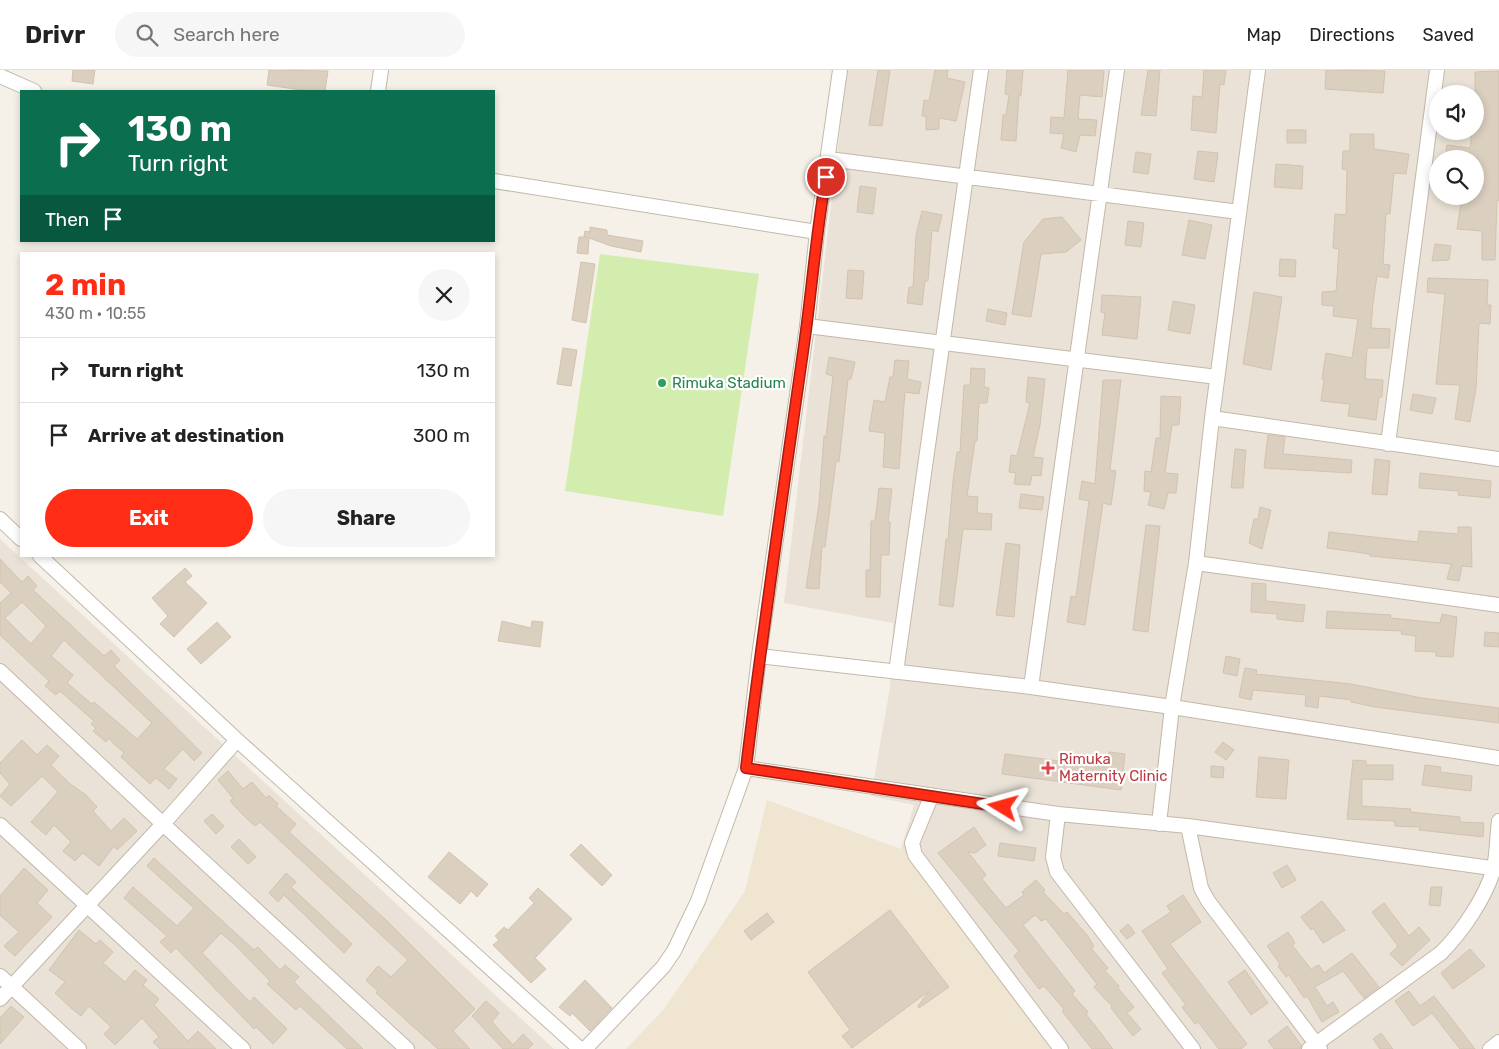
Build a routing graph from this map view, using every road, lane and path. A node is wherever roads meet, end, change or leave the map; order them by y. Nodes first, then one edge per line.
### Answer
1 (381, 70) edge
2 (840, 70) edge
3 (981, 70) edge
4 (1117, 70) edge
5 (1258, 70) edge
6 (1437, 70) edge
7 (0, 76) edge
8 (32, 90) edge
9 (378, 90) edge
10 (829, 158) junction
11 (966, 176) junction
12 (495, 181) edge
13 (1100, 194) junction
14 (1239, 212) junction
15 (816, 232) junction
16 (807, 326) junction
17 (942, 343) junction
18 (1077, 360) junction
19 (1217, 377) junction
20 (1212, 418) junction
21 (1388, 444) junction
22 (1499, 458) edge
23 (0, 519) edge
24 (20, 537) edge
25 (41, 557) edge
26 (1196, 563) junction
27 (1499, 605) edge
28 (759, 656) junction
29 (0, 671) edge
30 (896, 672) junction
31 (1031, 687) junction
32 (1172, 706) junction
33 (237, 740) junction
34 (1499, 758) edge
35 (746, 768) junction
36 (931, 797) junction
37 (1058, 814) junction
38 (1499, 821) edge
39 (163, 824) junction
40 (1159, 824) junction
41 (0, 825) edge
42 (1188, 826) junction
43 (1496, 869) edge
44 (87, 906) junction
45 (0, 976) edge
46 (11, 987) junction
47 (0, 999) edge
48 (1499, 1042) edge
49 (1315, 1047) edge
50 (79, 1049) edge
51 (243, 1049) edge
52 (407, 1049) edge
53 (580, 1049) edge
54 (585, 1049) edge
55 (1061, 1049) edge
56 (1193, 1049) edge
57 (1490, 1049) edge

1 - 9 street
2 - 10 street
3 - 11 street
4 - 13 street
5 - 14 street
6 - 21 street
7 - 8 street
10 - 11 street
10 - 15 street
11 - 13 street
11 - 17 street
12 - 15 street
13 - 14 street
13 - 18 street
14 - 19 street
15 - 16 street
16 - 17 street
16 - 28 street
17 - 18 street
17 - 30 street
18 - 19 street
18 - 31 street
19 - 20 street
20 - 21 street
20 - 26 street
21 - 22 street
23 - 24 street
25 - 33 street
26 - 27 street
26 - 32 street
28 - 30 street
28 - 35 street
29 - 39 street
30 - 31 street
31 - 32 street
32 - 34 street
32 - 40 street
33 - 39 street
33 - 53 street
35 - 36 street
35 - 54 street
36 - 37 street
36 - 55 street
37 - 40 street
37 - 56 street
38 - 43 street
39 - 44 street
39 - 52 street
40 - 42 street
41 - 44 street
42 - 43 street
42 - 49 street
43 - 49 street
44 - 46 street
44 - 51 street
45 - 46 street
46 - 47 street
46 - 50 street
48 - 57 street

